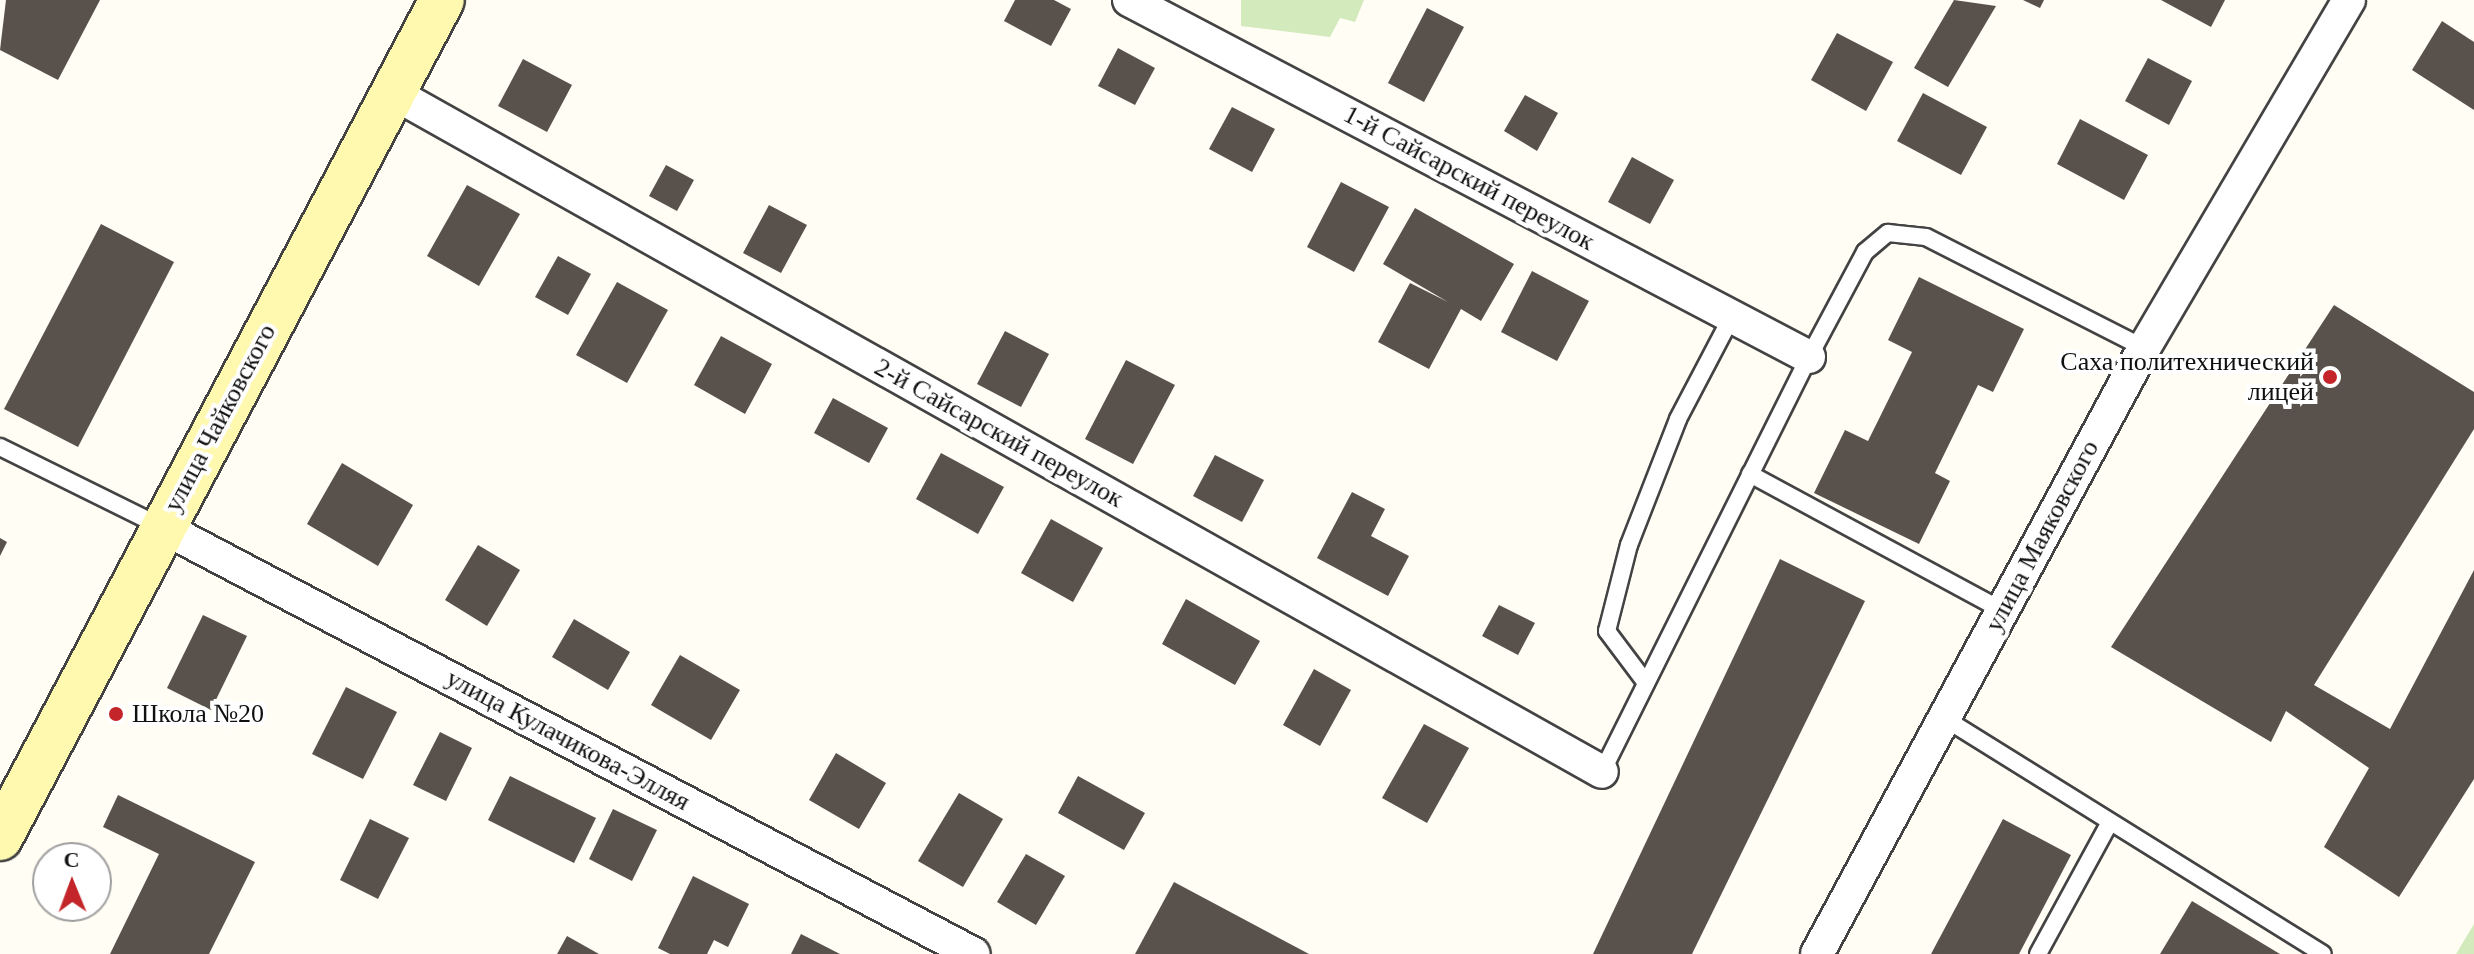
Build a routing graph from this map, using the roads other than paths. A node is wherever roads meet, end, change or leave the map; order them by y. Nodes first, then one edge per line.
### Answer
1 (442, 0) edge
2 (1129, 0) edge
3 (2349, 0) edge
4 (395, 94) junction
5 (1732, 316) junction
6 (2144, 348) junction
7 (1809, 357) junction
8 (0, 447) edge
9 (1750, 474) junction
10 (162, 527) junction
11 (2002, 610) junction
12 (1646, 683) junction
13 (1944, 718) junction
14 (1602, 772) joint
15 (2109, 824) junction
16 (0, 838) edge
17 (974, 954) edge
18 (1817, 954) edge
19 (2038, 954) edge
20 (2323, 954) edge

1 - 4 main road, улица Чайковского
2 - 5 street, 1-й Сайсарский переулок
3 - 6 street, улица Маяковского
4 - 10 main road, улица Чайковского
4 - 14 street, 2-й Сайсарский переулок
5 - 7 street, 1-й Сайсарский переулок
5 - 12 lane
6 - 7 lane
6 - 11 street, улица Маяковского
7 - 9 lane
8 - 10 lane
9 - 11 lane
9 - 12 lane
10 - 16 main road, улица Чайковского
10 - 17 street, улица Кулачикова-Элляя
11 - 13 street, улица Маяковского
12 - 14 lane
13 - 15 lane
13 - 18 street, улица Маяковского
15 - 19 lane
15 - 20 lane

